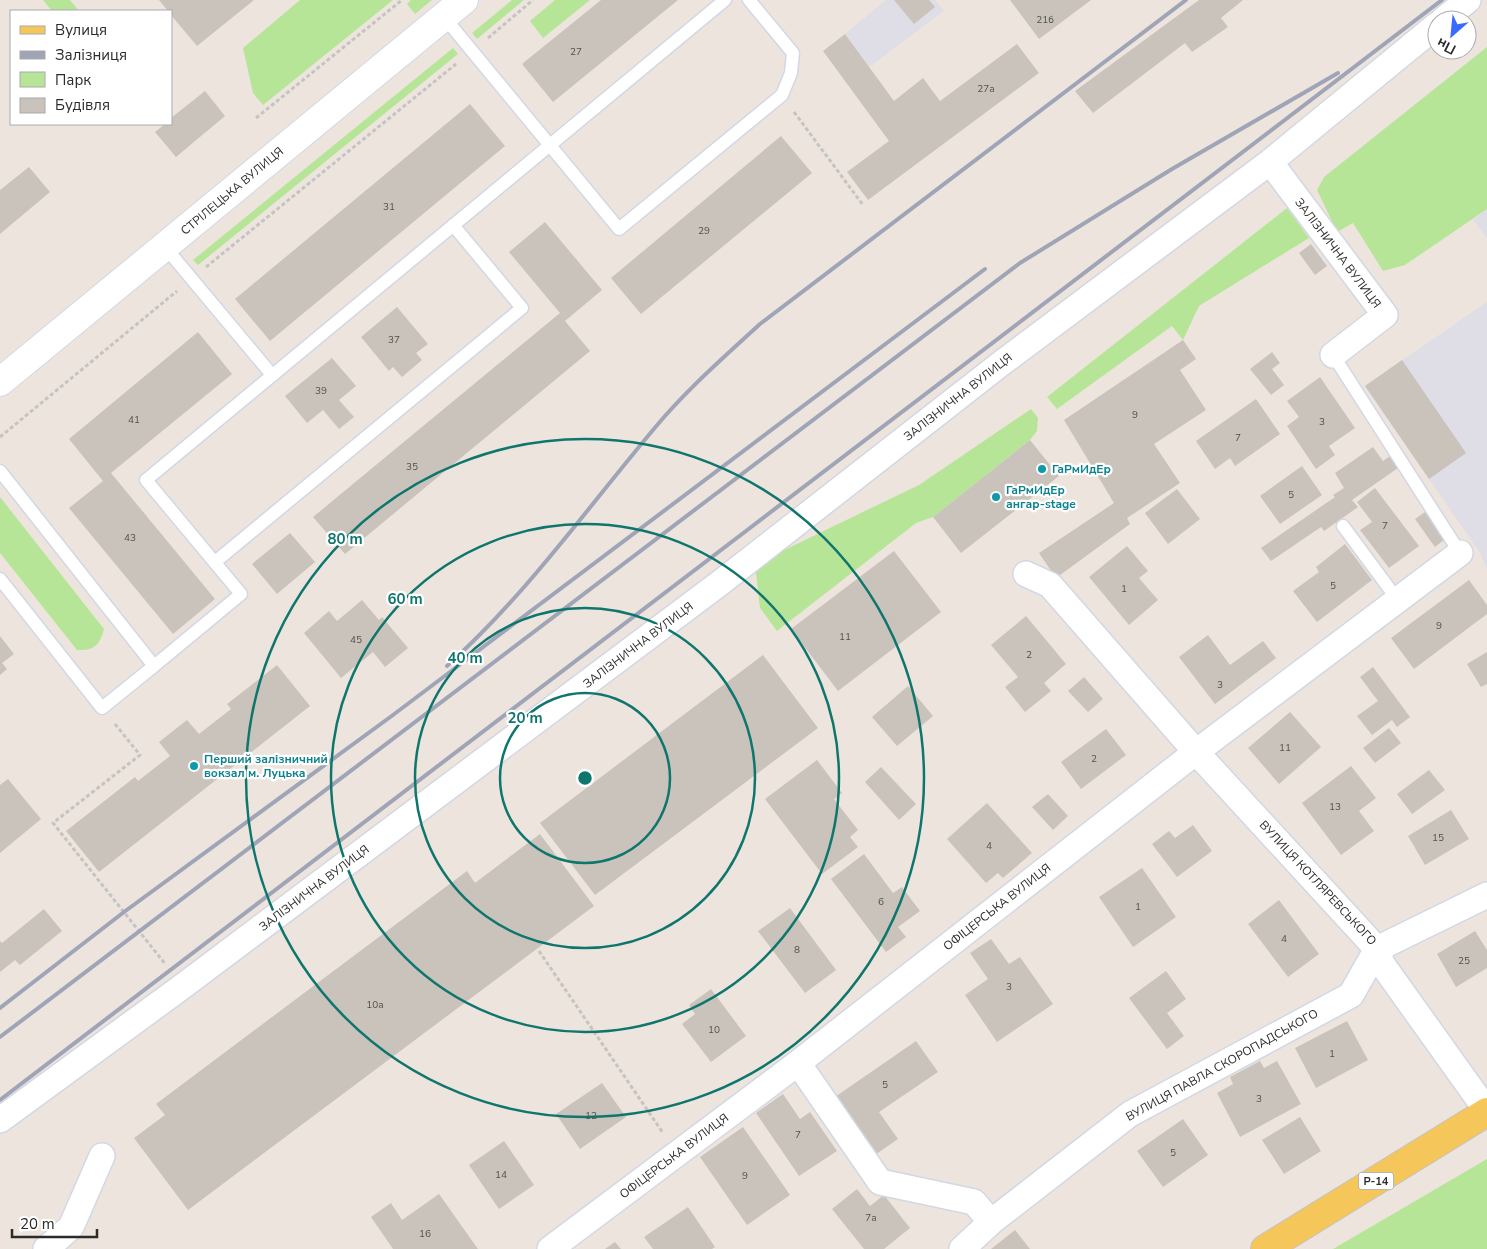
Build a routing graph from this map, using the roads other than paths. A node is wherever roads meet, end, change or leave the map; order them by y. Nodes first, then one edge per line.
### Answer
1 (464, 0) edge
2 (725, 0) edge
3 (749, 0) edge
4 (1468, 0) edge
5 (1456, 10) edge
6 (444, 17) junction
7 (1427, 33) edge
8 (550, 145) junction
9 (1270, 162) junction
10 (453, 225) junction
11 (165, 247) junction
12 (1333, 355) joint
13 (272, 376) junction
14 (0, 382) edge
15 (0, 471) edge
16 (1343, 526) dead end
17 (1460, 552) joint
18 (214, 562) junction
19 (1026, 574) dead end
20 (0, 579) edge
21 (1397, 599) junction
22 (154, 666) junction
23 (1196, 752) junction
24 (1487, 895) edge
25 (1377, 948) junction
26 (798, 1063) junction
27 (1487, 1112) edge
28 (0, 1120) edge
29 (102, 1156) dead end
30 (991, 1222) junction
31 (46, 1249) edge
32 (550, 1249) edge
33 (962, 1249) edge
34 (1265, 1249) edge

1 - 6 street, СТРІЛЕЦЬКА ВУЛИЦЯ
2 - 8 lane
3 - 8 lane
4 - 5 street
6 - 8 lane
6 - 11 street, СТРІЛЕЦЬКА ВУЛИЦЯ
7 - 9 street, ЗАЛІЗНИЧНА ВУЛИЦЯ
8 - 10 lane
9 - 12 street, ЗАЛІЗНИЧНА ВУЛИЦЯ
9 - 28 street, ЗАЛІЗНИЧНА ВУЛИЦЯ
10 - 13 lane
10 - 18 lane
11 - 13 lane
11 - 14 street, СТРІЛЕЦЬКА ВУЛИЦЯ
12 - 17 lane
13 - 18 lane
15 - 22 lane
16 - 21 lane
17 - 21 street
18 - 22 lane
19 - 23 street, ВУЛИЦЯ КОТЛЯРЕВСЬКОГО
20 - 22 lane
21 - 23 street
23 - 25 street, ВУЛИЦЯ КОТЛЯРЕВСЬКОГО
23 - 26 street, ОФІЦЕРСЬКА ВУЛИЦЯ
24 - 25 street, ВУЛИЦЯ КОТЛЯРЕВСЬКОГО
25 - 27 street
25 - 30 street, ВУЛИЦЯ ПАВЛА СКОРОПАДСЬКОГО
26 - 30 street
26 - 32 street, ОФІЦЕРСЬКА ВУЛИЦЯ
27 - 34 main road, Р-14
29 - 31 street
30 - 33 street, ВУЛИЦЯ ПАВЛА СКОРОПАДСЬКОГО

